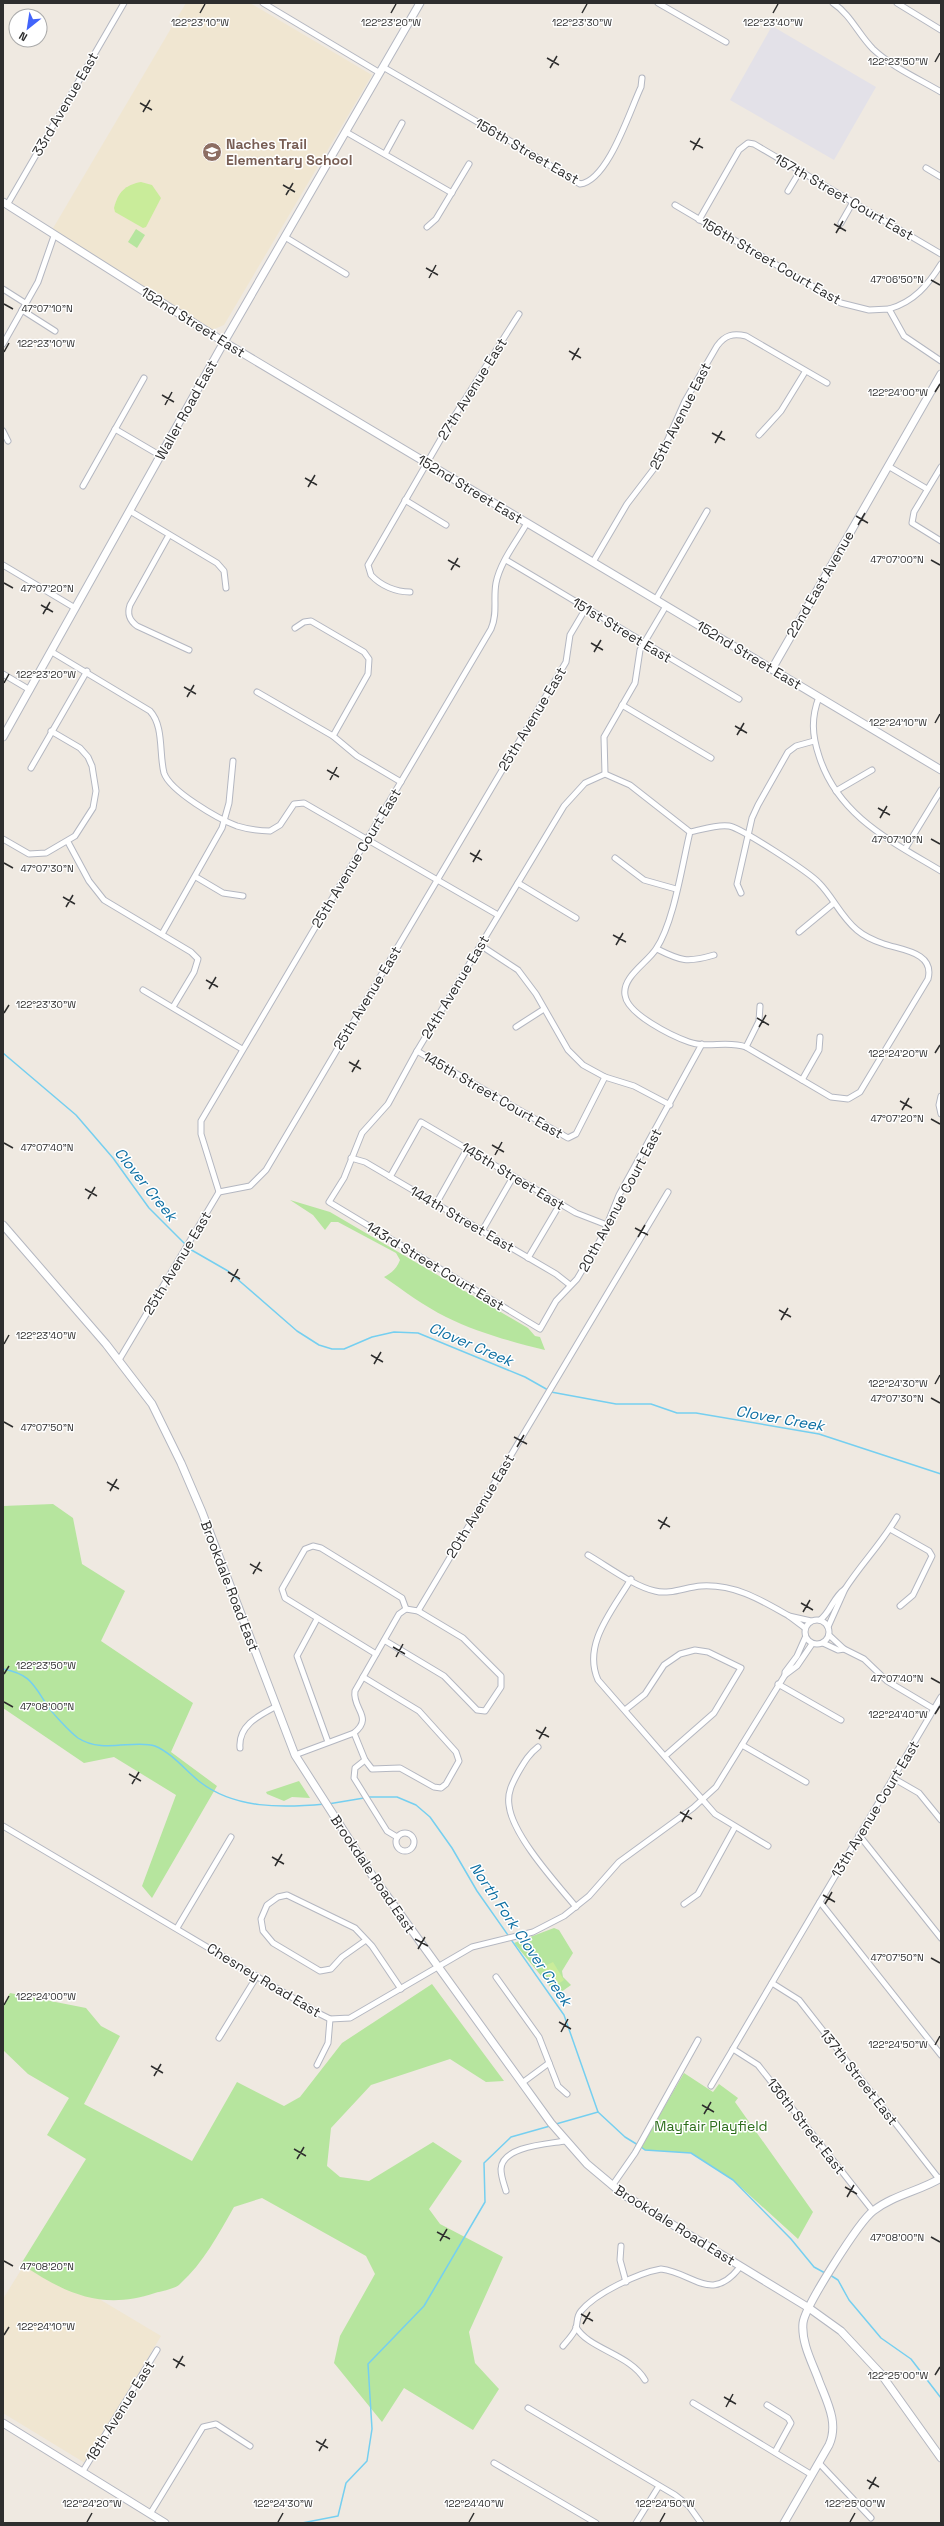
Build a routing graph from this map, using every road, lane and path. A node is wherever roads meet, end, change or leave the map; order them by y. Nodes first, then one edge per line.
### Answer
1 (124, 3) edge
2 (263, 3) edge
3 (420, 3) edge
4 (658, 3) edge
5 (832, 3) edge
6 (897, 3) edge
7 (941, 30) edge
8 (726, 42) dead end
9 (381, 70) junction
10 (642, 78) dead end
11 (941, 92) edge
12 (402, 124) dead end
13 (346, 132) junction
14 (385, 154) junction
15 (469, 164) dead end
16 (926, 168) dead end
17 (800, 172) junction
18 (941, 177) edge
19 (788, 191) dead end
20 (452, 193) junction
21 (853, 202) junction
22 (5, 204) edge
23 (675, 205) dead end
24 (699, 220) junction
25 (841, 223) dead end
26 (427, 227) dead end
27 (54, 236) junction
28 (285, 237) junction
29 (941, 254) edge
30 (941, 264) edge
31 (346, 274) dead end
32 (3, 289) edge
33 (25, 303) junction
34 (889, 309) junction
35 (22, 310) junction
36 (519, 314) dead end
37 (55, 331) dead end
38 (224, 342) junction
39 (3, 344) edge
40 (941, 361) edge
41 (805, 372) junction
42 (941, 374) edge
43 (144, 378) dead end
44 (827, 383) dead end
45 (115, 429) junction
46 (3, 431) edge
47 (759, 435) dead end
48 (8, 441) dead end
49 (161, 456) junction
50 (427, 463) junction
51 (888, 466) junction
52 (941, 467) edge
53 (83, 486) dead end
54 (928, 489) junction
55 (405, 500) junction
56 (130, 511) junction
57 (707, 511) dead end
58 (528, 523) junction
59 (446, 525) dead end
60 (169, 535) junction
61 (941, 541) edge
62 (506, 560) junction
63 (593, 562) junction
64 (3, 565) edge
65 (226, 588) dead end
66 (410, 592) dead end
67 (656, 599) junction
68 (666, 606) junction
69 (75, 608) junction
70 (586, 608) junction
71 (296, 628) dead end
72 (644, 642) junction
73 (190, 650) dead end
74 (52, 652) junction
75 (772, 669) junction
76 (86, 671) junction
77 (3, 674) edge
78 (30, 690) junction
79 (257, 692) dead end
80 (819, 697) junction
81 (739, 699) dead end
82 (622, 705) junction
83 (51, 732) junction
84 (333, 736) junction
85 (3, 737) edge
86 (814, 740) junction
87 (711, 758) dead end
88 (233, 761) dead end
89 (31, 768) dead end
90 (872, 770) dead end
91 (941, 770) edge
92 (605, 774) junction
93 (401, 782) junction
94 (941, 790) edge
95 (836, 791) junction
96 (225, 820) junction
97 (690, 832) junction
98 (748, 836) junction
99 (3, 839) edge
100 (367, 840) junction
101 (68, 842) junction
102 (905, 849) junction
103 (615, 858) dead end
104 (941, 871) edge
105 (196, 877) junction
106 (437, 880) junction
107 (518, 883) junction
108 (676, 889) junction
109 (741, 893) dead end
110 (243, 896) dead end
111 (834, 904) junction
112 (498, 916) junction
113 (576, 918) dead end
114 (799, 932) dead end
115 (162, 934) junction
116 (480, 945) junction
117 (657, 949) junction
118 (714, 955) dead end
119 (143, 990) dead end
120 (760, 1006) dead end
121 (173, 1007) junction
122 (544, 1009) junction
123 (516, 1027) dead end
124 (820, 1037) dead end
125 (702, 1044) junction
126 (746, 1047) junction
127 (242, 1049) junction
128 (417, 1051) junction
129 (605, 1077) junction
130 (802, 1080) junction
131 (941, 1096) edge
132 (670, 1105) junction
133 (941, 1113) edge
134 (467, 1149) junction
135 (351, 1158) junction
136 (390, 1177) junction
137 (513, 1177) junction
138 (219, 1192) junction
139 (668, 1192) dead end
140 (329, 1202) joint
141 (436, 1204) junction
142 (560, 1204) junction
143 (3, 1225) edge
144 (606, 1225) junction
145 (482, 1231) junction
146 (528, 1258) junction
147 (570, 1285) junction
148 (540, 1329) joint
149 (119, 1360) junction
150 (897, 1517) dead end
151 (890, 1529) junction
152 (588, 1555) dead end
153 (631, 1579) junction
154 (845, 1589) junction
155 (900, 1606) dead end
156 (406, 1609) junction
157 (418, 1610) junction
158 (789, 1616) junction
159 (317, 1619) junction
160 (820, 1620) junction
161 (811, 1621) junction
162 (828, 1627) junction
163 (804, 1628) junction
164 (828, 1636) junction
165 (805, 1638) junction
166 (384, 1640) junction
167 (823, 1643) junction
168 (812, 1644) junction
169 (844, 1649) junction
170 (376, 1654) junction
171 (785, 1675) junction
172 (362, 1677) junction
173 (778, 1684) junction
174 (941, 1697) edge
175 (275, 1708) junction
176 (625, 1710) junction
177 (934, 1710) junction
178 (841, 1720) dead end
179 (354, 1733) junction
180 (328, 1742) junction
181 (742, 1745) junction
182 (538, 1747) dead end
183 (240, 1748) dead end
184 (295, 1755) junction
185 (664, 1756) junction
186 (365, 1760) junction
187 (894, 1778) junction
188 (806, 1782) dead end
189 (702, 1800) junction
190 (941, 1820) edge
191 (3, 1826) edge
192 (735, 1826) junction
193 (860, 1835) junction
194 (231, 1837) dead end
195 (397, 1837) dead end
196 (768, 1846) dead end
197 (820, 1902) junction
198 (684, 1904) dead end
199 (576, 1907) junction
200 (176, 1928) junction
201 (941, 1938) edge
202 (366, 1940) junction
203 (437, 1966) junction
204 (257, 1976) junction
205 (496, 1977) dead end
206 (772, 1983) junction
207 (401, 1989) junction
208 (330, 2019) junction
209 (219, 2038) dead end
210 (698, 2040) dead end
211 (733, 2049) junction
212 (941, 2054) edge
213 (549, 2063) junction
214 (316, 2065) dead end
215 (522, 2082) junction
216 (712, 2086) dead end
217 (567, 2094) dead end
218 (564, 2141) junction
219 (940, 2178) edge
220 (612, 2186) junction
221 (506, 2191) dead end
222 (873, 2211) junction
223 (620, 2246) dead end
224 (740, 2267) junction
225 (626, 2282) junction
226 (809, 2308) junction
227 (576, 2327) junction
228 (563, 2346) dead end
229 (157, 2350) dead end
230 (645, 2380) dead end
231 (693, 2403) dead end
232 (767, 2405) dead end
233 (528, 2408) dead end
234 (3, 2423) edge
235 (250, 2446) dead end
236 (775, 2452) junction
237 (941, 2458) edge
238 (494, 2463) dead end
239 (819, 2463) junction
240 (83, 2471) junction
241 (812, 2475) junction
242 (659, 2486) junction
243 (150, 2514) junction
244 (871, 2518) dead end
245 (165, 2523) edge
246 (596, 2523) edge
247 (636, 2523) edge
248 (701, 2523) edge
249 (785, 2523) edge

1 - 22 street, 33rd Avenue East
2 - 9 street, 156th Street East
3 - 9 main road, Waller Road East
4 - 8 street
5 - 11 street
6 - 7 street
9 - 10 street, 156th Street East
9 - 13 main road, Waller Road East
12 - 14 street
13 - 14 street
13 - 28 main road, Waller Road East
14 - 20 street
15 - 20 street
16 - 18 street
17 - 19 street
17 - 21 street, 157th Street Court East
17 - 24 street, 157th Street Court East
20 - 26 street
21 - 25 street
21 - 29 street, 157th Street Court East
22 - 27 main road, 152nd Street East
23 - 24 street, 156th Street Court East
24 - 34 street, 156th Street Court East
27 - 33 street
27 - 38 main road, 152nd Street East
28 - 31 street
28 - 38 main road, Waller Road East
30 - 34 street, 156th Street Court East
32 - 33 street
33 - 35 street
34 - 40 street
35 - 37 street
35 - 39 street
36 - 50 street, 27th Avenue East
38 - 49 main road, Waller Road East
38 - 50 main road, 152nd Street East
41 - 44 street
41 - 47 street
41 - 63 street, 25th Avenue East
42 - 51 main road, 22nd East Avenue
43 - 45 street
45 - 49 street
45 - 53 street
46 - 48 street
49 - 56 main road, Waller Road East
50 - 55 street, 27th Avenue East
50 - 58 main road, 152nd Street East
51 - 54 street
51 - 75 main road, 22nd East Avenue
52 - 54 street
54 - 61 street
55 - 59 street
55 - 66 street, 27th Avenue East
56 - 60 street
56 - 69 main road, Waller Road East
57 - 67 street
58 - 62 street, 25th Avenue Court East
58 - 63 main road, 152nd Street East
60 - 65 street
60 - 73 street
62 - 70 street, 151st Street East
62 - 93 street, 25th Avenue Court East
63 - 67 main road, 152nd Street East
64 - 69 street
67 - 68 main road, 152nd Street East
68 - 72 street
68 - 75 main road, 152nd Street East
69 - 74 main road, Waller Road East
70 - 72 street, 151st Street East
70 - 106 street, 25th Avenue East
71 - 84 street
72 - 81 street, 151st Street East
72 - 82 street
74 - 76 street
74 - 78 main road, Waller Road East
75 - 80 main road, 152nd Street East
76 - 83 street
76 - 96 street
77 - 78 street
78 - 85 main road, Waller Road East
79 - 84 street
80 - 86 street
80 - 91 main road, 152nd Street East
82 - 87 street
82 - 92 street
83 - 89 street
83 - 101 street
84 - 93 street
86 - 95 street
86 - 98 street
88 - 96 street
90 - 95 street
92 - 97 street
92 - 107 street, 24th Avenue East
93 - 100 street, 25th Avenue Court East
94 - 102 street
95 - 102 street
96 - 100 street
96 - 105 street
97 - 98 street
97 - 108 street
98 - 109 street
98 - 111 street
99 - 101 street
100 - 106 street
100 - 127 street, 25th Avenue Court East
101 - 115 street
102 - 104 street
103 - 108 street
105 - 110 street
105 - 115 street
106 - 112 street
106 - 138 street, 25th Avenue East
107 - 112 street, 24th Avenue East
107 - 113 street
108 - 117 street
111 - 114 street
111 - 130 street
112 - 116 street, 24th Avenue East
115 - 121 street
116 - 122 street
116 - 128 street, 24th Avenue East
117 - 118 street
117 - 125 street
119 - 121 street
120 - 126 street
121 - 127 street
122 - 123 street
122 - 129 street
124 - 130 street
125 - 126 street
125 - 132 street, 20th Avenue Court East
126 - 130 street
127 - 138 street, 25th Avenue Court East
128 - 129 street, 145th Street Court East
128 - 135 street, 24th Avenue East
129 - 132 street
131 - 133 street
132 - 144 street, 20th Avenue Court East
134 - 136 street, 145th Street East
134 - 137 street, 145th Street East
134 - 141 street
135 - 136 street, 144th Street East
135 - 140 street, 24th Avenue East
136 - 141 street, 144th Street East
137 - 142 street, 145th Street East
137 - 145 street
138 - 149 street, 25th Avenue East
139 - 157 street, 20th Avenue East
140 - 148 street, 143rd Street Court East
141 - 145 street, 144th Street East
142 - 144 street, 145th Street East
142 - 146 street
143 - 149 main road, Brookdale Road East
144 - 147 street, 20th Avenue Court East
145 - 146 street, 144th Street East
146 - 147 street, 144th Street East
147 - 148 street, 20th Avenue Court East
149 - 175 main road, Brookdale Road East
150 - 151 street
151 - 154 street
151 - 155 street
152 - 153 street
153 - 158 street
153 - 176 street
154 - 160 street
154 - 162 street
156 - 157 street
156 - 159 street
156 - 166 street
157 - 166 street
158 - 161 street
158 - 163 street
159 - 170 street
159 - 180 street
160 - 161 street
160 - 162 street
161 - 163 street
162 - 164 street
163 - 165 street
164 - 167 street
164 - 169 street
165 - 168 street
165 - 171 street
166 - 170 street
167 - 168 street
167 - 169 street
168 - 171 street
169 - 177 street
170 - 172 street
171 - 173 street, Chesney Road East
172 - 179 street
172 - 186 street
173 - 178 street
173 - 181 street, Chesney Road East
174 - 177 street, 13th Avenue Court East
175 - 183 street
175 - 184 main road, Brookdale Road East
176 - 185 street
176 - 185 street
177 - 187 street, 13th Avenue Court East
179 - 180 street
179 - 186 street
180 - 184 street
181 - 188 street
181 - 189 street, Chesney Road East
182 - 199 street
184 - 203 main road, Brookdale Road East
185 - 189 street
186 - 195 street
187 - 190 street
187 - 193 street, 13th Avenue Court East
189 - 192 street
189 - 199 street, Chesney Road East
191 - 200 street, Chesney Road East
192 - 196 street
192 - 198 street
193 - 197 street, 13th Avenue Court East
193 - 201 street
194 - 200 street
197 - 206 street, 13th Avenue Court East
197 - 212 street
199 - 203 street, Chesney Road East
200 - 204 street, Chesney Road East
202 - 202 street
202 - 207 street
203 - 207 street, Chesney Road East
203 - 215 main road, Brookdale Road East
204 - 208 street, Chesney Road East
204 - 209 street
205 - 213 street
206 - 211 street, 13th Avenue Court East
206 - 219 street, 137th Street East
207 - 208 street, Chesney Road East
208 - 214 street
210 - 220 street
211 - 216 street, 13th Avenue Court East
211 - 222 street, 136th Street East
213 - 215 street
213 - 217 street
215 - 218 main road, Brookdale Road East
218 - 220 main road, Brookdale Road East
218 - 221 street
219 - 222 main road
220 - 224 main road, Brookdale Road East
222 - 226 main road
223 - 225 street
224 - 225 street
224 - 226 main road, Brookdale Road East
225 - 227 street
226 - 237 main road, Brookdale Road East
226 - 239 main road
227 - 228 street
227 - 230 street
229 - 240 street, 18th Avenue East
231 - 236 street
232 - 236 street
233 - 242 street
234 - 240 main road
235 - 243 street
236 - 241 street
238 - 246 street
239 - 241 main road
239 - 244 street
240 - 243 main road
241 - 249 main road
242 - 247 street
242 - 248 street
243 - 245 main road

